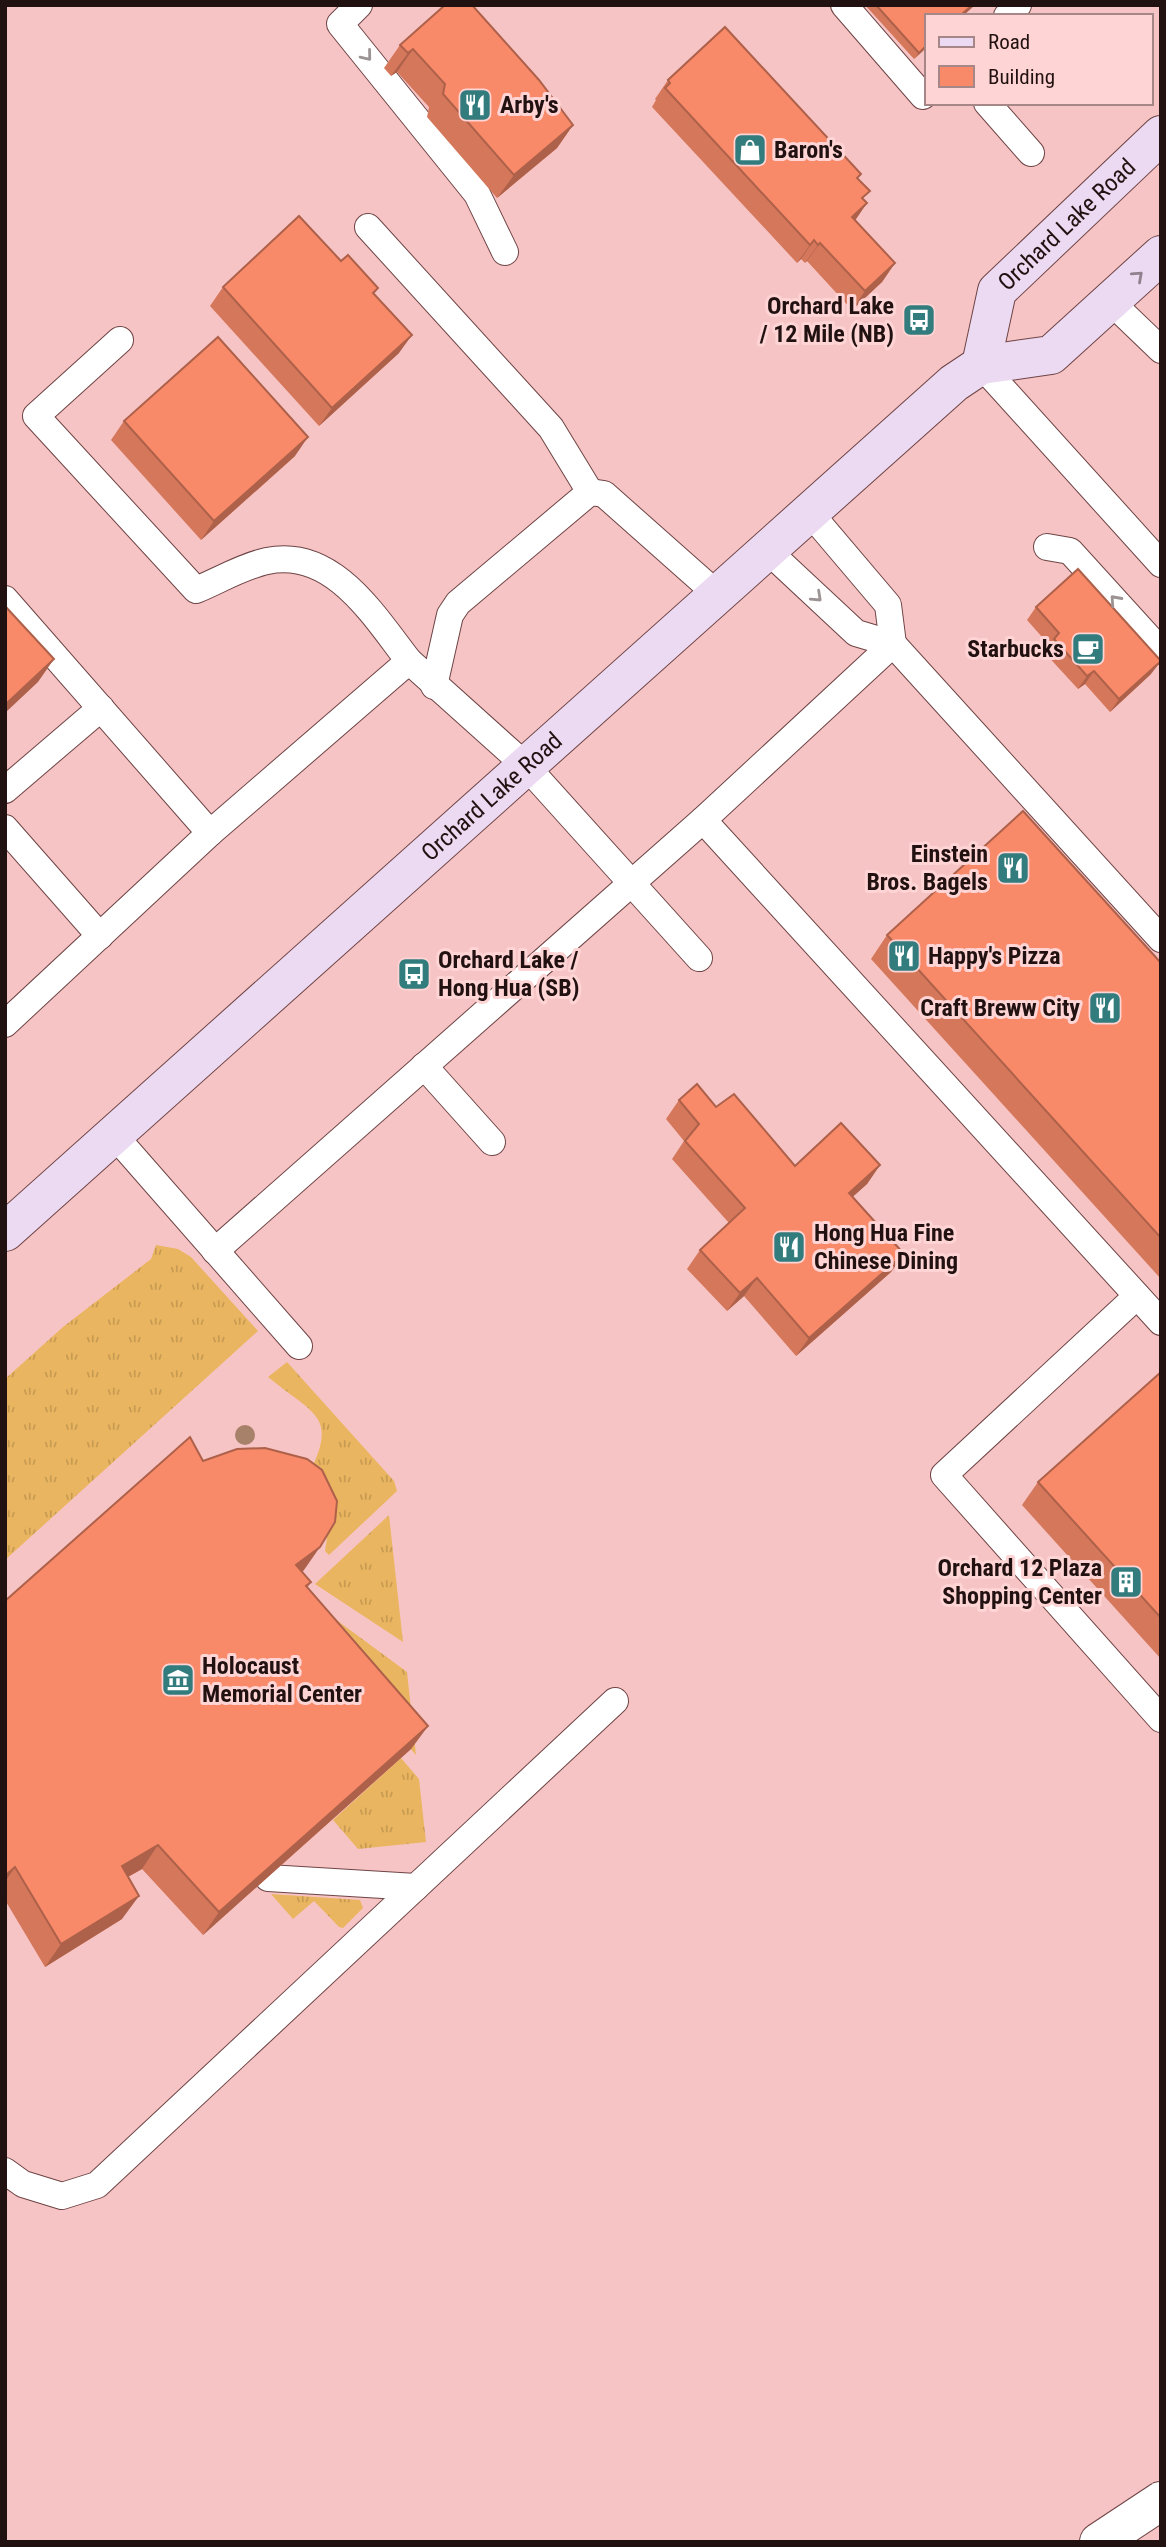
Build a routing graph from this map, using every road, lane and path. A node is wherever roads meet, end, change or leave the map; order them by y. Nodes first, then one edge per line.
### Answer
1 (359, 5) edge
2 (844, 5) edge
3 (925, 93) edge
4 (989, 105) edge
5 (1161, 135) edge
6 (1031, 153) dead end
7 (368, 227) dead end
8 (505, 252) dead end
9 (1161, 255) edge
10 (1110, 301) junction
11 (121, 340) dead end
12 (1161, 350) edge
13 (981, 365) junction
14 (590, 492) junction
15 (810, 513) junction
16 (1047, 547) dead end
17 (767, 550) junction
18 (1161, 564) edge
19 (719, 596) junction
20 (5, 599) edge
21 (893, 643) junction
22 (1161, 651) edge
23 (409, 661) junction
24 (434, 686) junction
25 (101, 708) junction
26 (526, 766) junction
27 (5, 790) edge
28 (703, 820) junction
29 (5, 828) edge
30 (210, 833) junction
31 (631, 884) junction
32 (100, 936) junction
33 (1161, 939) edge
34 (699, 957) dead end
35 (5, 1024) edge
36 (424, 1066) junction
37 (114, 1135) junction
38 (492, 1142) dead end
39 (7, 1227) edge
40 (215, 1251) junction
41 (1137, 1296) junction
42 (1161, 1322) edge
43 (299, 1346) dead end
44 (615, 1701) dead end
45 (1161, 1719) edge
46 (268, 1878) edge
47 (416, 1887) junction
48 (5, 2172) edge
49 (1161, 2501) edge
50 (1099, 2542) edge

1 -> 8 lane
2 - 3 lane
4 - 6 lane
5 - 13 main road, Orchard Lake Road
7 - 14 lane
10 -> 9 main road, Orchard Lake Road
10 - 12 lane
10 - 13 main road, Orchard Lake Road
11 - 23 lane
13 - 15 main road, Orchard Lake Road
13 - 18 lane
14 - 19 lane
14 - 24 lane
15 - 17 main road, Orchard Lake Road
15 - 21 lane
22 -> 16 lane
17 - 19 main road, Orchard Lake Road
17 -> 21 lane
19 - 26 main road, Orchard Lake Road
20 - 25 lane
21 - 28 lane
21 - 33 lane
23 - 24 lane
23 - 30 lane
24 - 26 lane
25 - 27 lane
25 - 30 lane
26 - 31 lane
26 - 37 main road, Orchard Lake Road
28 - 31 lane
28 - 41 lane
29 - 32 lane
30 - 32 lane
31 - 34 lane
31 - 36 lane
32 - 35 lane
36 - 38 lane
36 - 40 lane
37 - 39 main road, Orchard Lake Road
37 - 40 lane
40 - 43 lane
41 - 42 lane
41 - 45 lane
44 - 47 lane
46 - 47 lane
47 - 48 lane
49 - 50 street

